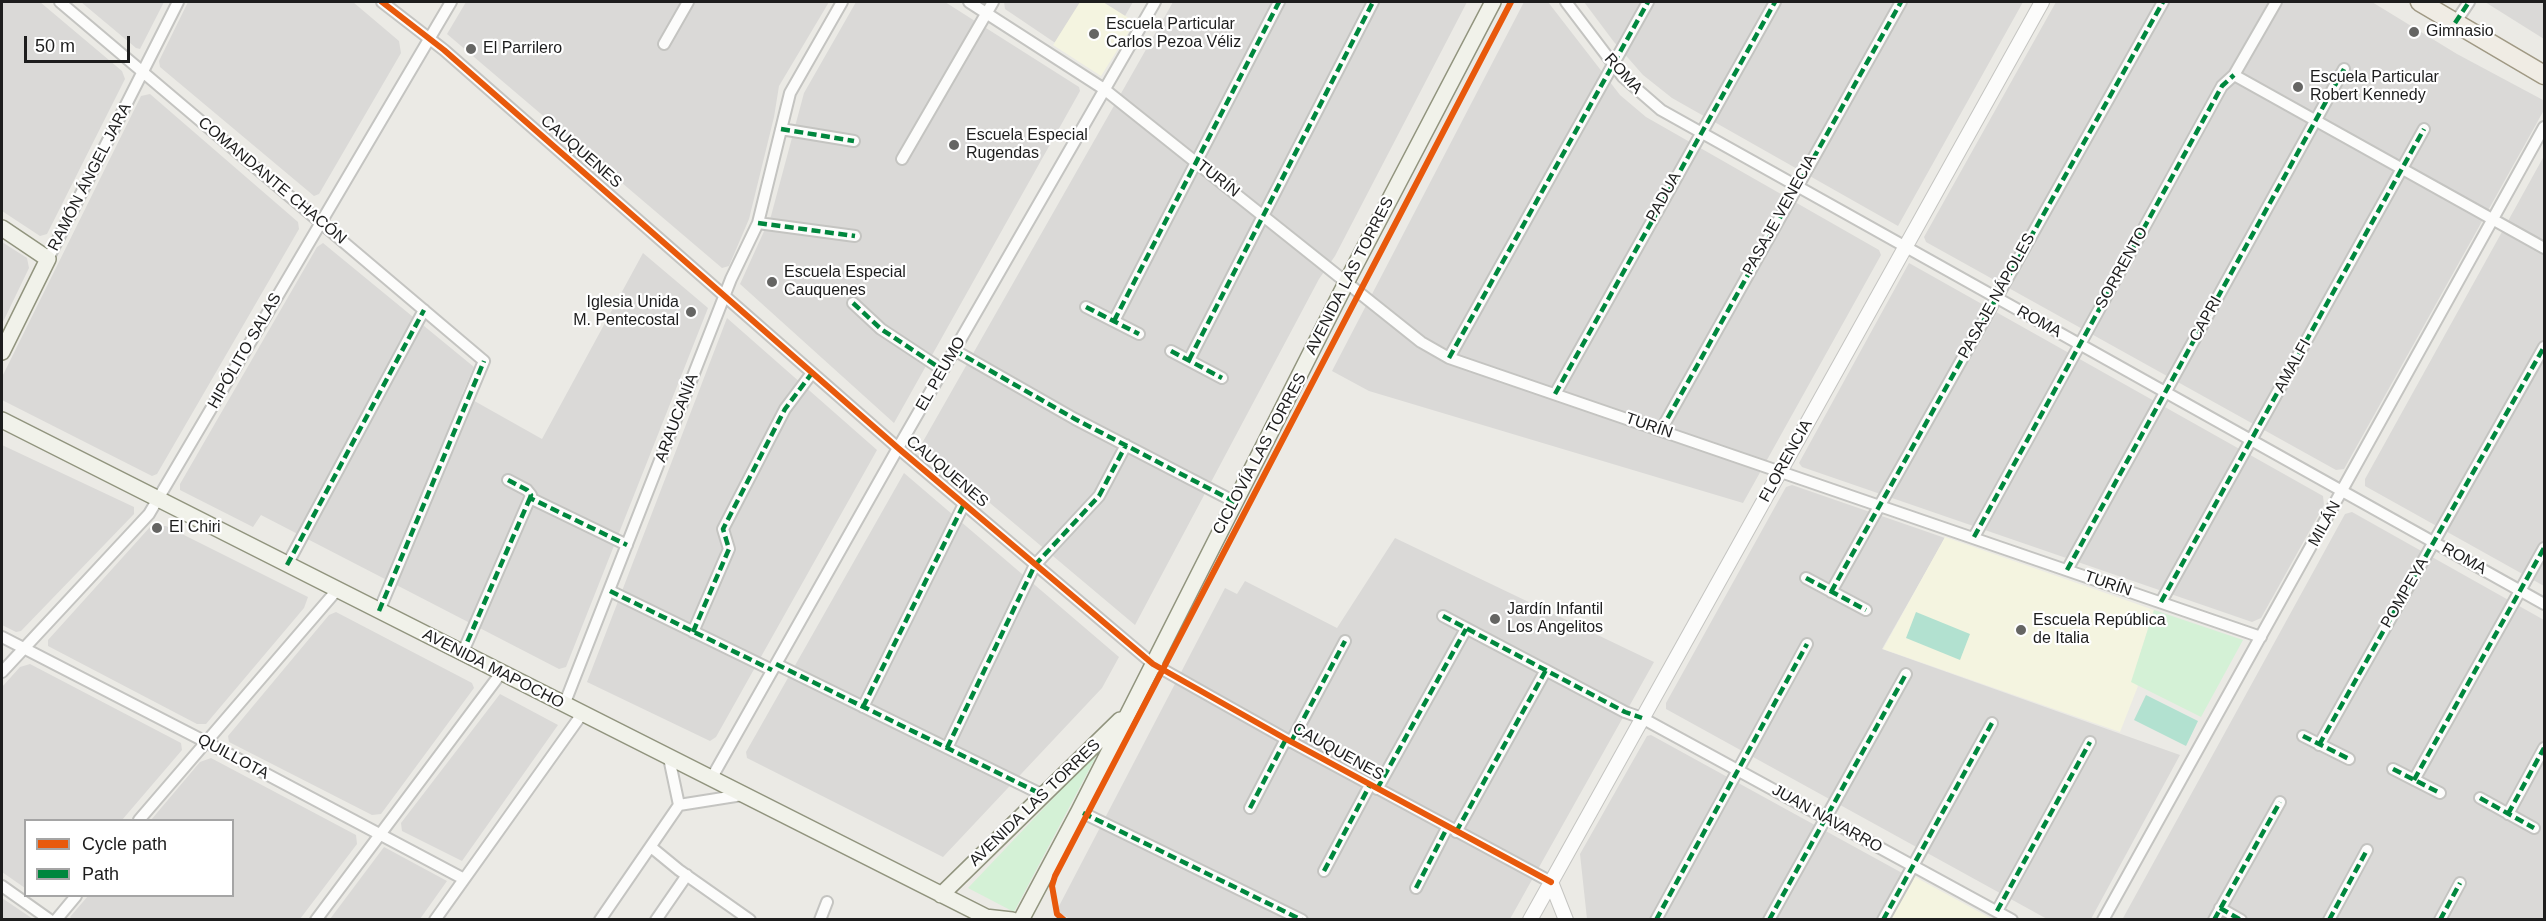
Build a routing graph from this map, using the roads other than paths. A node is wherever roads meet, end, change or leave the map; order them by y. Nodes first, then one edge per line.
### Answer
1 (60, 2) edge
2 (178, 2) edge
3 (382, 2) edge
4 (451, 2) edge
5 (688, 2) edge
6 (842, 2) edge
7 (969, 2) edge
8 (993, 2) edge
9 (1155, 2) edge
10 (1280, 2) edge
11 (1373, 2) edge
12 (1493, 2) edge
13 (1566, 2) edge
14 (1648, 2) edge
15 (1774, 2) edge
16 (1901, 2) edge
17 (2042, 2) edge
18 (2163, 2) edge
19 (2276, 2) edge
20 (2420, 2) edge
21 (2469, 2) edge
22 (986, 13) junction
23 (2456, 23) junction
24 (429, 39) junction
25 (664, 44) dead end
26 (1612, 65) junction
27 (2344, 69) dead end
28 (143, 72) junction
29 (2234, 75) junction
30 (2544, 75) edge
31 (1104, 90) junction
32 (2316, 121) junction
33 (2544, 127) edge
34 (781, 129) junction
35 (2424, 129) dead end
36 (1700, 133) junction
37 (854, 141) dead end
38 (902, 159) dead end
39 (1197, 162) junction
40 (2402, 169) junction
41 (1796, 187) junction
42 (1264, 215) junction
43 (2494, 220) junction
44 (320, 222) junction
45 (758, 224) junction
46 (2, 228) edge
47 (855, 236) dead end
48 (1905, 248) junction
49 (2544, 248) edge
50 (48, 259) junction
51 (1347, 281) junction
52 (725, 296) junction
53 (1995, 298) junction
54 (853, 303) dead end
55 (1086, 307) dead end
56 (424, 310) junction
57 (1114, 321) junction
58 (1139, 334) dead end
59 (2080, 345) junction
60 (2544, 347) edge
61 (954, 350) junction
62 (1172, 351) dead end
63 (2, 352) edge
64 (1449, 358) junction
65 (1189, 360) junction
66 (943, 370) junction
67 (812, 373) junction
68 (1222, 378) dead end
69 (2165, 392) junction
70 (1555, 394) junction
71 (2, 420) edge
72 (1661, 430) junction
73 (2252, 441) junction
74 (1126, 445) junction
75 (898, 448) junction
76 (1780, 471) junction
77 (508, 480) dead end
78 (2343, 492) junction
79 (530, 498) junction
80 (158, 500) junction
81 (1235, 502) junction
82 (964, 504) junction
83 (1881, 505) junction
84 (1974, 537) junction
85 (2434, 542) junction
86 (627, 545) junction
87 (2544, 548) edge
88 (286, 565) junction
89 (1035, 565) junction
90 (2067, 570) junction
91 (1806, 578) dead end
92 (337, 590) junction
93 (2520, 590) junction
94 (610, 591) junction
95 (1832, 592) junction
96 (2161, 602) junction
97 (2544, 604) edge
98 (1866, 610) dead end
99 (379, 611) junction
100 (1443, 616) dead end
101 (1466, 629) junction
102 (693, 632) junction
103 (2, 637) edge
104 (2262, 637) junction
105 (1345, 641) dead end
106 (1807, 644) dead end
107 (24, 648) junction
108 (462, 654) junction
109 (1153, 663) junction
110 (774, 667) junction
111 (1546, 670) junction
112 (2, 672) edge
113 (501, 673) junction
114 (1906, 674) dead end
115 (564, 705) junction
116 (863, 707) junction
117 (1129, 712) junction
118 (582, 714) junction
119 (1642, 718) junction
120 (1992, 723) dead end
121 (2303, 736) dead end
122 (1288, 741) junction
123 (206, 742) junction
124 (2090, 742) dead end
125 (2319, 745) junction
126 (946, 748) junction
127 (2544, 748) edge
128 (669, 758) junction
129 (2349, 759) dead end
130 (2393, 769) dead end
131 (1738, 770) junction
132 (711, 779) junction
133 (2414, 780) junction
134 (1373, 787) junction
135 (2440, 793) dead end
136 (742, 795) junction
137 (1043, 795) junction
138 (2480, 798) dead end
139 (2280, 802) dead end
140 (679, 805) junction
141 (1251, 808) dead end
142 (1079, 811) junction
143 (2508, 814) junction
144 (1826, 818) junction
145 (140, 819) edge
146 (2534, 828) dead end
147 (1452, 830) junction
148 (380, 835) junction
149 (651, 847) junction
150 (2367, 850) dead end
151 (1913, 866) junction
152 (1324, 871) dead end
153 (687, 875) junction
154 (464, 879) junction
155 (1551, 882) junction
156 (2460, 883) dead end
157 (2, 886) edge
158 (1416, 888) dead end
159 (942, 895) junction
160 (75, 897) edge
161 (827, 902) dead end
162 (2220, 908) junction
163 (1997, 911) junction
164 (988, 919) edge
165 (50, 920) edge
166 (56, 920) edge
167 (316, 920) edge
168 (435, 920) edge
169 (600, 920) edge
170 (656, 920) edge
171 (750, 920) edge
172 (820, 920) edge
173 (1011, 920) edge
174 (1021, 920) edge
175 (1302, 920) edge
176 (1530, 920) edge
177 (1566, 920) edge
178 (1656, 920) edge
179 (1769, 920) edge
180 (1883, 920) edge
181 (2012, 920) edge
182 (2103, 920) edge
183 (2214, 920) edge
184 (2241, 920) edge
185 (2329, 920) edge
186 (2440, 920) edge

1 - 28 street, COMANDANTE CHACÓN
2 - 28 street, RAMÓN ÁNGEL JARA
3 - 24 street, CAUQUENES
4 - 24 street, HIPÓLITO SALAS
5 - 25 street
6 - 34 street, ARAUCANÍA
7 - 22 street, TURÍN
8 - 22 street
9 - 31 street, EL PEUMO
10 - 39 street
11 - 42 street
12 - 51 main road, AVENIDA LAS TORRES
13 - 26 street, ROMA
14 - 26 street
15 - 36 street, PADUA
16 - 41 street, PASAJE VENECIA
17 - 48 street, FLORENCIA
18 - 53 street, PASAJE NÁPOLES
19 - 29 street, SORRENTO
20 - 23 main road
21 - 23 street
22 - 31 street, TURÍN
22 - 38 street
23 - 30 main road
24 - 44 street, HIPÓLITO SALAS
24 - 52 street, CAUQUENES
26 - 36 street, ROMA
26 - 64 street
27 - 32 street, CAPRI
28 - 44 street, COMANDANTE CHACÓN
28 - 50 street, RAMÓN ÁNGEL JARA
29 - 32 street
29 - 59 street, SORRENTO
31 - 39 street, TURÍN
31 - 61 street, EL PEUMO
32 - 40 street
32 - 69 street, CAPRI
33 - 43 street, MILÁN
34 - 37 street
34 - 45 street, ARAUCANÍA
35 - 40 street, AMALFI
36 - 41 street, ROMA
36 - 70 street, PADUA
39 - 42 street, TURÍN
39 - 57 street
40 - 43 street
40 - 73 street, AMALFI
41 - 48 street, ROMA
41 - 72 street, PASAJE VENECIA
42 - 51 street, TURÍN
42 - 65 street
43 - 49 street
43 - 78 street, MILÁN
44 - 56 street, COMANDANTE CHACÓN
44 - 80 street, HIPÓLITO SALAS
45 - 47 street
45 - 52 street, ARAUCANÍA
46 - 50 main road
48 - 53 street, ROMA
48 - 76 street, FLORENCIA
50 - 63 main road, RAMÓN ÁNGEL JARA
51 - 64 street, TURÍN
51 - 81 main road, AVENIDA LAS TORRES
52 - 67 street, CAUQUENES
52 - 86 street, ARAUCANÍA
53 - 59 street, ROMA
53 - 83 street, PASAJE NÁPOLES
54 - 66 street
55 - 57 street
56 - 88 street
56 - 99 street, COMANDANTE CHACÓN
57 - 58 street
59 - 69 street, ROMA
59 - 84 street, SORRENTO
60 - 85 street, POMPEYA
61 - 66 street, EL PEUMO
61 - 74 street
62 - 65 street
64 - 70 street, TURÍN
65 - 68 street
66 - 75 street, EL PEUMO
67 - 75 street, CAUQUENES
67 - 102 street
69 - 73 street, ROMA
69 - 90 street, CAPRI
70 - 72 street, TURÍN
71 - 80 main road, AVENIDA MAPOCHO
72 - 76 street, TURÍN
73 - 78 street, ROMA
73 - 96 street, AMALFI
74 - 81 street
74 - 89 street
75 - 82 street, CAUQUENES
75 - 110 street, EL PEUMO
76 - 83 street, TURÍN
76 - 119 street, FLORENCIA
77 - 79 street
78 - 85 street, ROMA
78 - 104 street, MILÁN
79 - 86 street
79 - 108 street
80 - 88 main road, AVENIDA MAPOCHO
80 - 107 street, HIPÓLITO SALAS
81 - 109 main road, AVENIDA LAS TORRES
82 - 89 street, CAUQUENES
82 - 116 street
83 - 84 street, TURÍN
83 - 95 street, PASAJE NÁPOLES
84 - 90 street, TURÍN
85 - 93 street, ROMA
85 - 125 street, POMPEYA
86 - 94 street, ARAUCANÍA
87 - 93 street
88 - 92 main road, AVENIDA MAPOCHO
89 - 109 street, CAUQUENES
89 - 126 street
90 - 96 street, TURÍN
91 - 95 street
92 - 99 main road, AVENIDA MAPOCHO
92 - 123 street
93 - 97 street, ROMA
93 - 133 street
94 - 102 street
94 - 115 street, ARAUCANÍA
95 - 98 street
96 - 104 street, TURÍN
99 - 108 main road, AVENIDA MAPOCHO
100 - 101 street, JUAN NAVARRO
101 - 111 street, JUAN NAVARRO
101 - 134 street
102 - 110 street
103 - 107 street, QUILLOTA
104 - 182 street, MILÁN
105 - 122 street
106 - 131 street
107 - 112 street, HIPÓLITO SALAS
107 - 123 street, QUILLOTA
108 - 113 main road, AVENIDA MAPOCHO
109 - 117 main road, AVENIDA LAS TORRES
109 - 122 street, CAUQUENES
110 - 116 street
110 - 132 street, EL PEUMO
111 - 119 street, JUAN NAVARRO
111 - 147 street
113 - 115 main road, AVENIDA MAPOCHO
113 - 148 street
114 - 144 street
115 - 118 main road, AVENIDA MAPOCHO
116 - 126 street
117 - 137 main road, AVENIDA LAS TORRES
117 - 142 main road, AVENIDA LAS TORRES
118 - 128 main road, AVENIDA MAPOCHO
118 - 154 street
119 - 131 street, JUAN NAVARRO
119 - 155 street, FLORENCIA
120 - 151 street
121 - 125 street
122 - 134 street, CAUQUENES
122 - 141 street
123 - 145 street
123 - 148 street, QUILLOTA
124 - 163 street
125 - 129 street
126 - 137 street
127 - 143 street
128 - 132 main road, AVENIDA MAPOCHO
128 - 140 street
130 - 133 street
131 - 144 street, JUAN NAVARRO
131 - 178 street
132 - 136 main road, AVENIDA MAPOCHO
133 - 135 street
134 - 147 street, CAUQUENES
134 - 152 street
136 - 140 street
136 - 159 main road, AVENIDA MAPOCHO
137 - 159 main road, AVENIDA LAS TORRES
138 - 143 street
139 - 162 street
140 - 149 street
142 - 174 main road, AVENIDA LAS TORRES
142 - 175 street
143 - 146 street
144 - 151 street, JUAN NAVARRO
144 - 179 street
147 - 155 street, CAUQUENES
147 - 158 street
148 - 154 street, QUILLOTA
148 - 167 street
149 - 153 street
149 - 169 street
150 - 185 street
151 - 163 street, JUAN NAVARRO
151 - 180 street
153 - 170 street
153 - 171 street
154 - 168 street
155 - 176 street, FLORENCIA
155 - 177 street
156 - 186 street
157 - 165 street
159 - 164 main road, AVENIDA MAPOCHO
160 - 166 street
161 - 172 street
162 - 183 street
162 - 184 street
163 - 181 street, JUAN NAVARRO
164 - 173 main road, AVENIDA MAPOCHO

